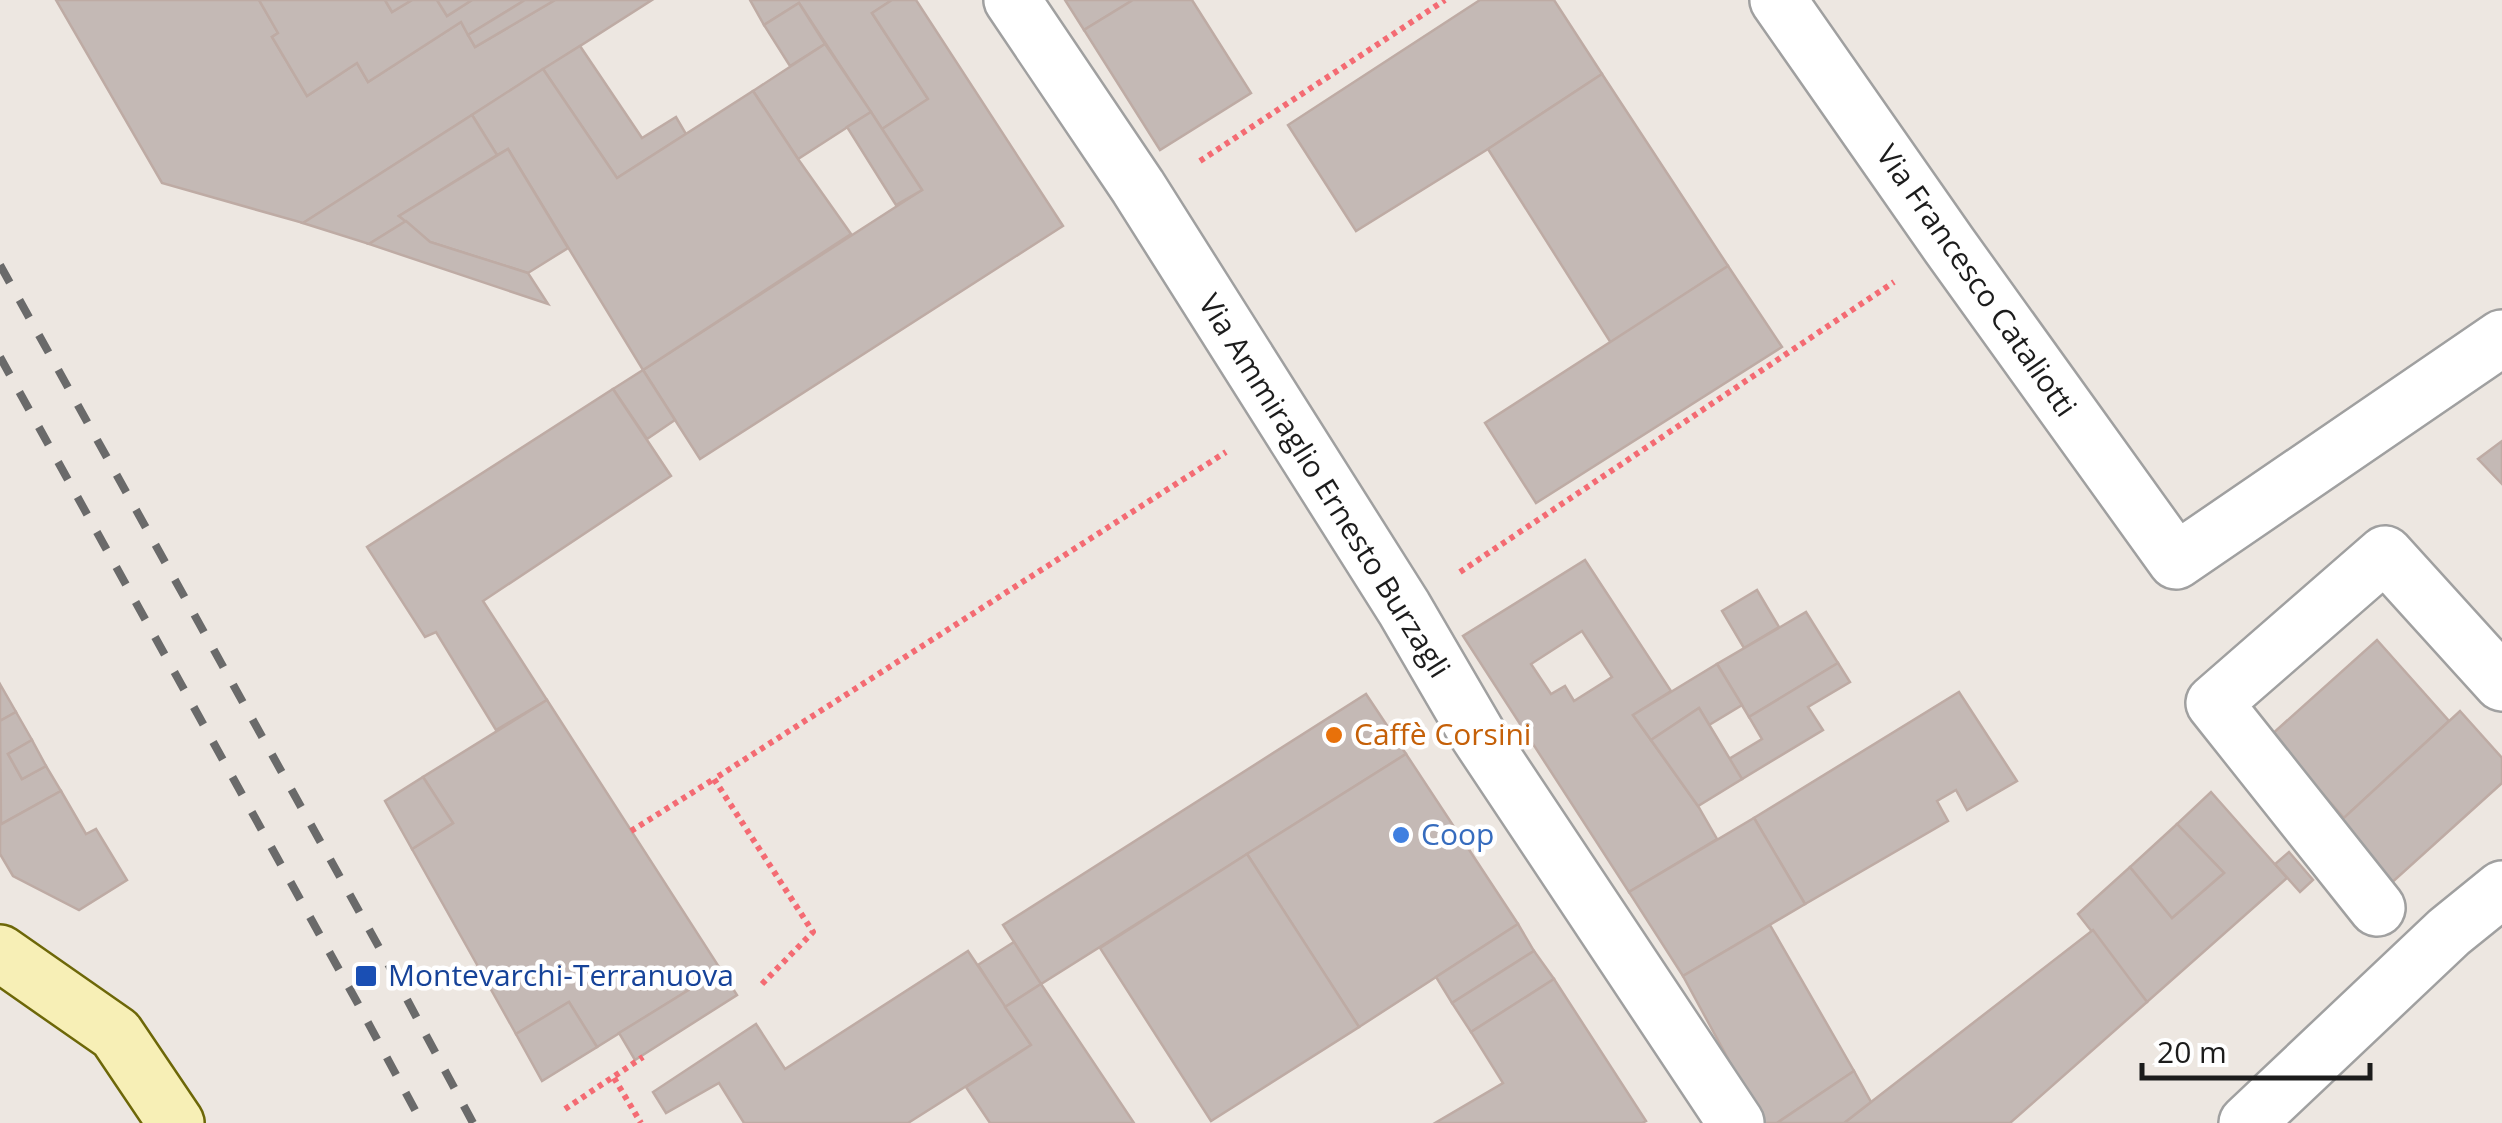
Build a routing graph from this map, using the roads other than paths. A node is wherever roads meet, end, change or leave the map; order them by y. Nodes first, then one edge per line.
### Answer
1 (1012, 0) edge
2 (1778, 0) edge
3 (2502, 338) edge
4 (2502, 684) edge
5 (2502, 888) edge
6 (2377, 908) dead end
7 (0, 952) edge
8 (176, 1123) edge
9 (1736, 1123) edge
10 (2247, 1123) edge

1 - 9 street, Via Ammiraglio Ernesto Burzagli
2 - 3 street, Via Francesco Cataliotti
4 - 6 street
5 - 10 street
7 - 8 street

